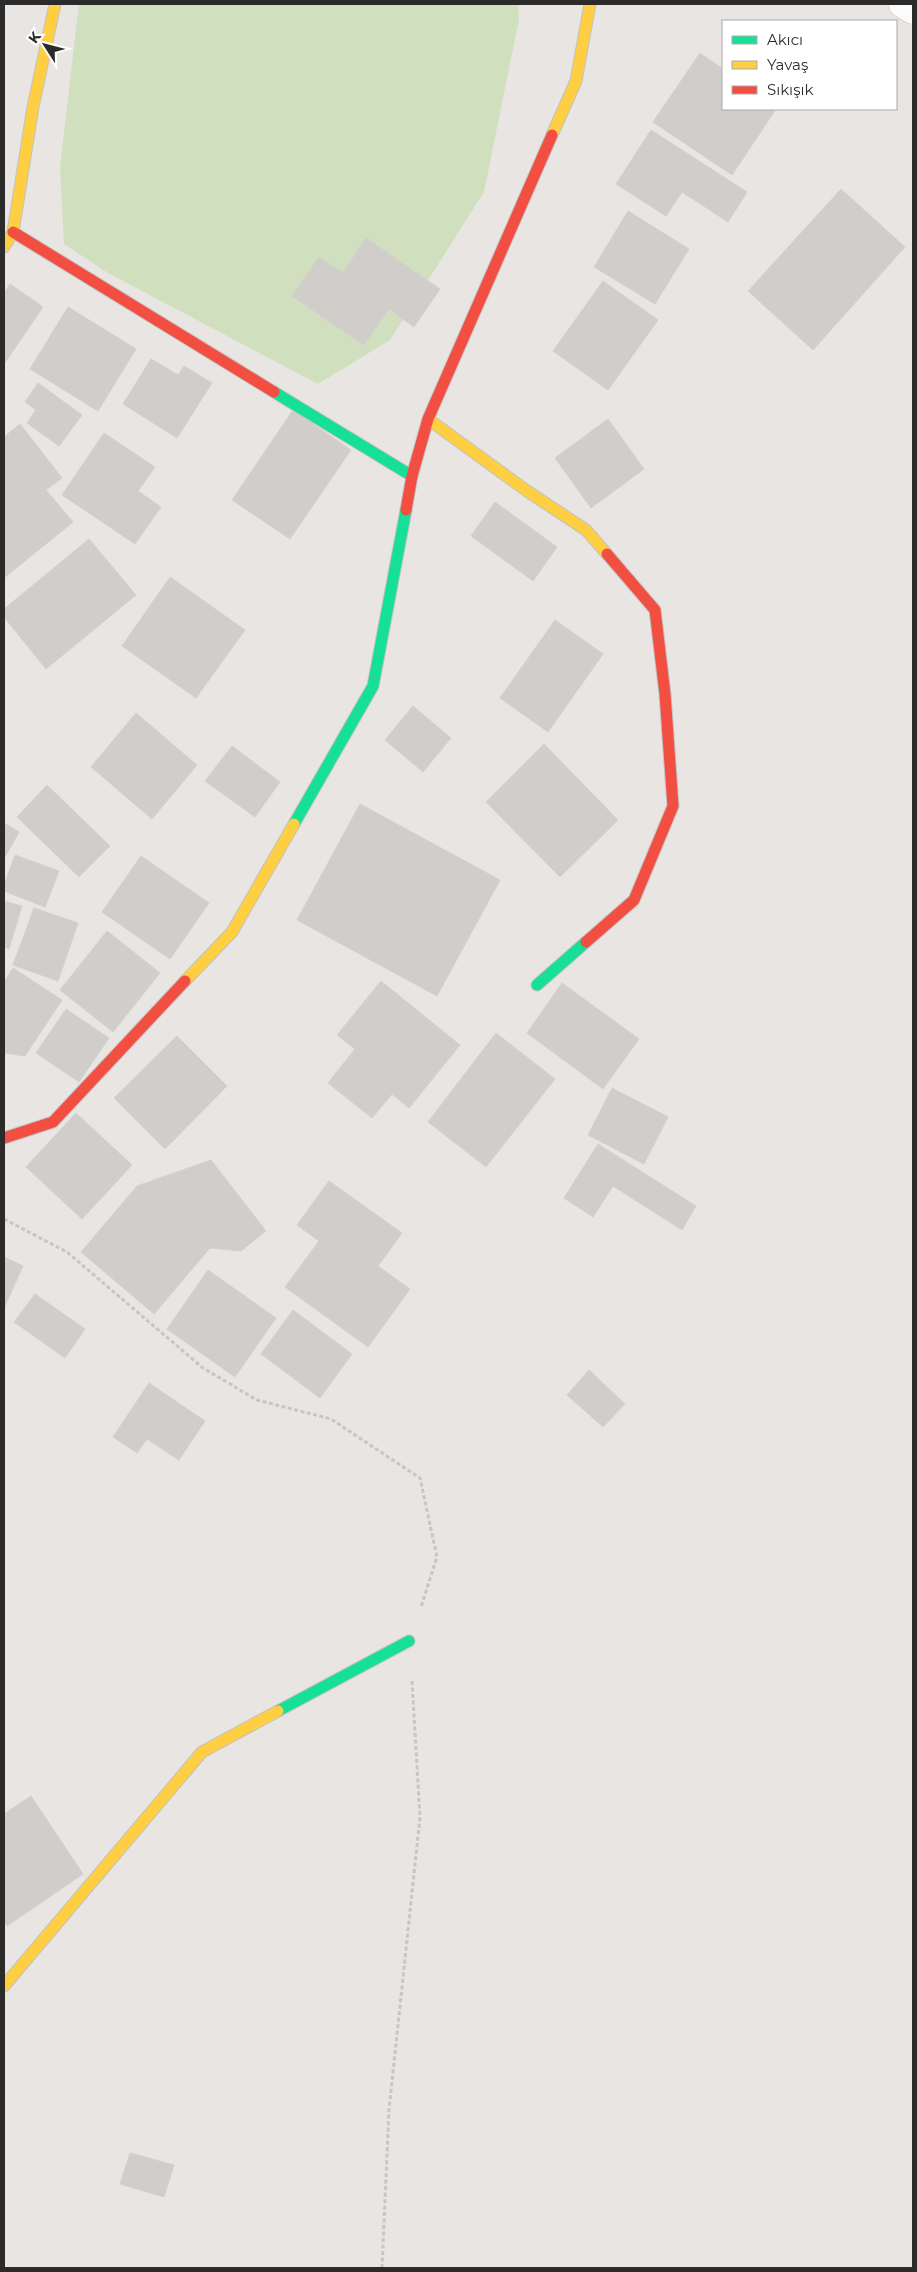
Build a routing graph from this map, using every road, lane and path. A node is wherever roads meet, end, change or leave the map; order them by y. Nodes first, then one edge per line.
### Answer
1 (55, 4) edge
2 (590, 4) edge
3 (903, 4) edge
4 (913, 10) edge
5 (13, 232) junction
6 (4, 249) edge
7 (428, 418) junction
8 (412, 476) junction
9 (537, 985) dead end
10 (4, 1138) edge
11 (409, 1642) dead end
12 (4, 1986) edge

1 - 5 street
2 - 7 street
3 - 4 street
5 - 6 street
5 - 8 street
7 - 8 street
7 - 9 street
8 - 10 street
11 - 12 street

